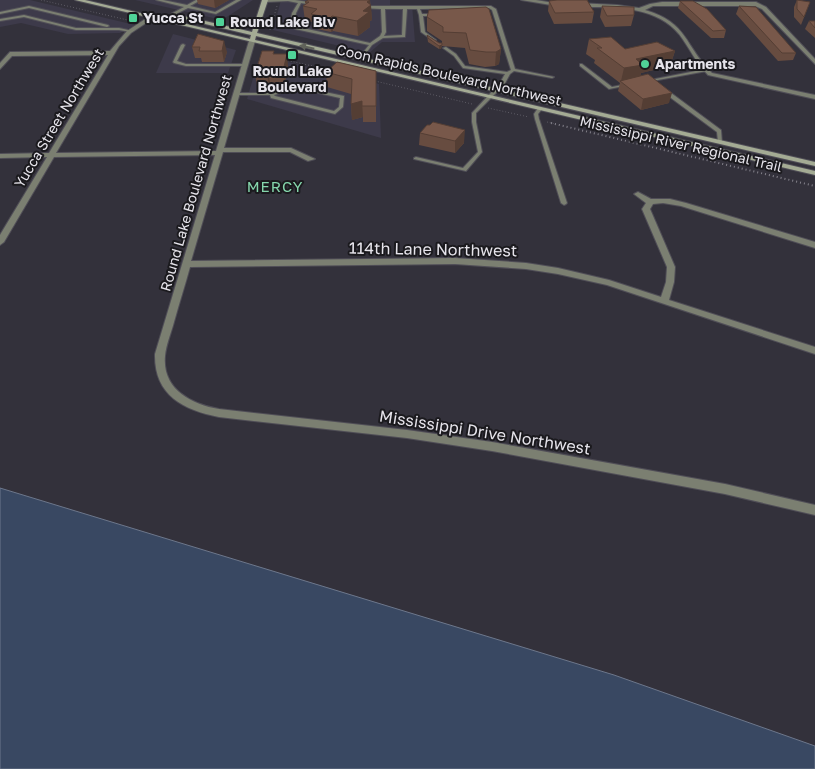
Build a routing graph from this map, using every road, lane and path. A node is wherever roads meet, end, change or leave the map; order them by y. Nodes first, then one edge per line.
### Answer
1 (41, 0) edge
2 (78, 0) edge
3 (106, 0) edge
4 (158, 0) edge
5 (199, 0) edge
6 (240, 0) edge
7 (265, 0) edge
8 (288, 0) edge
9 (524, 0) edge
10 (277, 1) edge
11 (300, 2) junction
12 (316, 5) edge
13 (187, 7) junction
14 (359, 7) edge
15 (384, 8) junction
16 (404, 8) junction
17 (418, 8) junction
18 (450, 8) junction
19 (640, 10) junction
20 (0, 13) edge
21 (451, 14) edge
22 (172, 15) junction
23 (421, 15) junction
24 (438, 15) edge
25 (152, 17) junction
26 (0, 20) edge
27 (133, 22) dead end
28 (119, 29) junction
29 (130, 31) junction
30 (268, 31) dead end
31 (254, 34) junction
32 (382, 37) junction
33 (252, 41) junction
34 (371, 44) junction
35 (440, 44) edge
36 (183, 45) dead end
37 (11, 47) dead end
38 (445, 48) dead end
39 (112, 53) junction
40 (10, 54) junction
41 (360, 59) junction
42 (279, 60) edge
43 (815, 62) edge
44 (581, 64) dead end
45 (245, 65) junction
46 (0, 67) edge
47 (333, 70) edge
48 (513, 70) junction
49 (706, 70) junction
50 (508, 73) junction
51 (552, 77) dead end
52 (371, 80) edge
53 (651, 80) junction
54 (643, 82) edge
55 (635, 84) edge
56 (657, 85) edge
57 (663, 89) edge
58 (497, 90) junction
59 (237, 94) junction
60 (271, 94) junction
61 (489, 97) junction
62 (815, 97) edge
63 (476, 105) dead end
64 (483, 107) dead end
65 (540, 109) junction
66 (533, 118) dead end
67 (543, 121) dead end
68 (720, 142) junction
69 (220, 152) junction
70 (52, 155) junction
71 (0, 156) edge
72 (416, 158) dead end
73 (311, 159) dead end
74 (815, 164) edge
75 (815, 173) edge
76 (815, 186) edge
77 (638, 194) dead end
78 (650, 202) junction
79 (564, 203) dead end
80 (0, 242) edge
81 (815, 245) edge
82 (187, 264) junction
83 (664, 301) junction
84 (815, 351) edge
85 (161, 376) joint
86 (815, 510) edge

1 - 27 path
2 - 25 main road, Coon Rapids Boulevard Northwest
3 - 22 main road, Coon Rapids Boulevard Northwest
4 - 13 lane
5 - 13 lane
6 - 13 lane
7 - 10 lane
7 - 31 main road, Round Lake Boulevard Northwest
8 - 10 lane
8 - 11 lane
9 - 19 street
10 - 30 path
11 - 12 lane
11 - 34 lane
13 - 22 lane
14 - 15 lane
15 - 16 lane
15 - 32 lane
16 - 17 lane
16 - 32 lane
17 - 18 lane
17 - 23 lane
18 - 21 lane
18 - 48 lane
19 - 43 street
19 - 49 street
20 - 28 lane
22 - 31 main road, Coon Rapids Boulevard Northwest
23 - 24 lane
23 - 35 lane
25 - 29 street, Yucca Street Northwest
25 - 33 main road, Coon Rapids Boulevard Northwest
26 - 28 lane
28 - 29 lane
29 - 39 street, Yucca Street Northwest
31 - 33 main road, Round Lake Boulevard Northwest
41 -> 31 main road, Coon Rapids Boulevard Northwest
32 - 34 lane
33 - 45 street, Round Lake Boulevard Northwest
33 - 61 main road, Coon Rapids Boulevard Northwest
34 - 41 lane
36 - 45 lane
37 - 40 street
38 - 50 lane
39 - 40 street
39 - 70 street, Yucca Street Northwest
40 - 46 street
41 - 58 main road, Coon Rapids Boulevard Northwest
42 - 47 path
44 - 55 lane
45 - 59 street, Round Lake Boulevard Northwest
48 - 50 lane
48 - 51 lane
49 - 53 lane
49 - 62 street
50 - 58 lane
52 - 63 path
53 - 54 lane
53 - 56 lane
57 - 68 lane
58 - 61 lane
58 - 68 main road, Coon Rapids Boulevard Northwest
59 - 60 lane
59 - 69 street, Round Lake Boulevard Northwest
60 - 60 lane
61 - 65 main road, Coon Rapids Boulevard Northwest
61 - 72 lane
64 - 66 path
65 - 75 main road, Coon Rapids Boulevard Northwest
65 - 79 lane
67 - 76 path, Mississippi River Regional Trail
68 - 74 main road, Coon Rapids Boulevard Northwest
69 - 70 street
69 - 73 street
69 - 82 street, Round Lake Boulevard Northwest
70 - 71 street
70 - 80 street, Yucca Street Northwest
77 - 78 street
78 - 81 street
78 - 83 street
82 - 83 street, 114th Lane Northwest
82 - 85 street, Round Lake Boulevard Northwest
83 - 84 street, 114th Lane Northwest
85 - 86 street, Mississippi Drive Northwest

